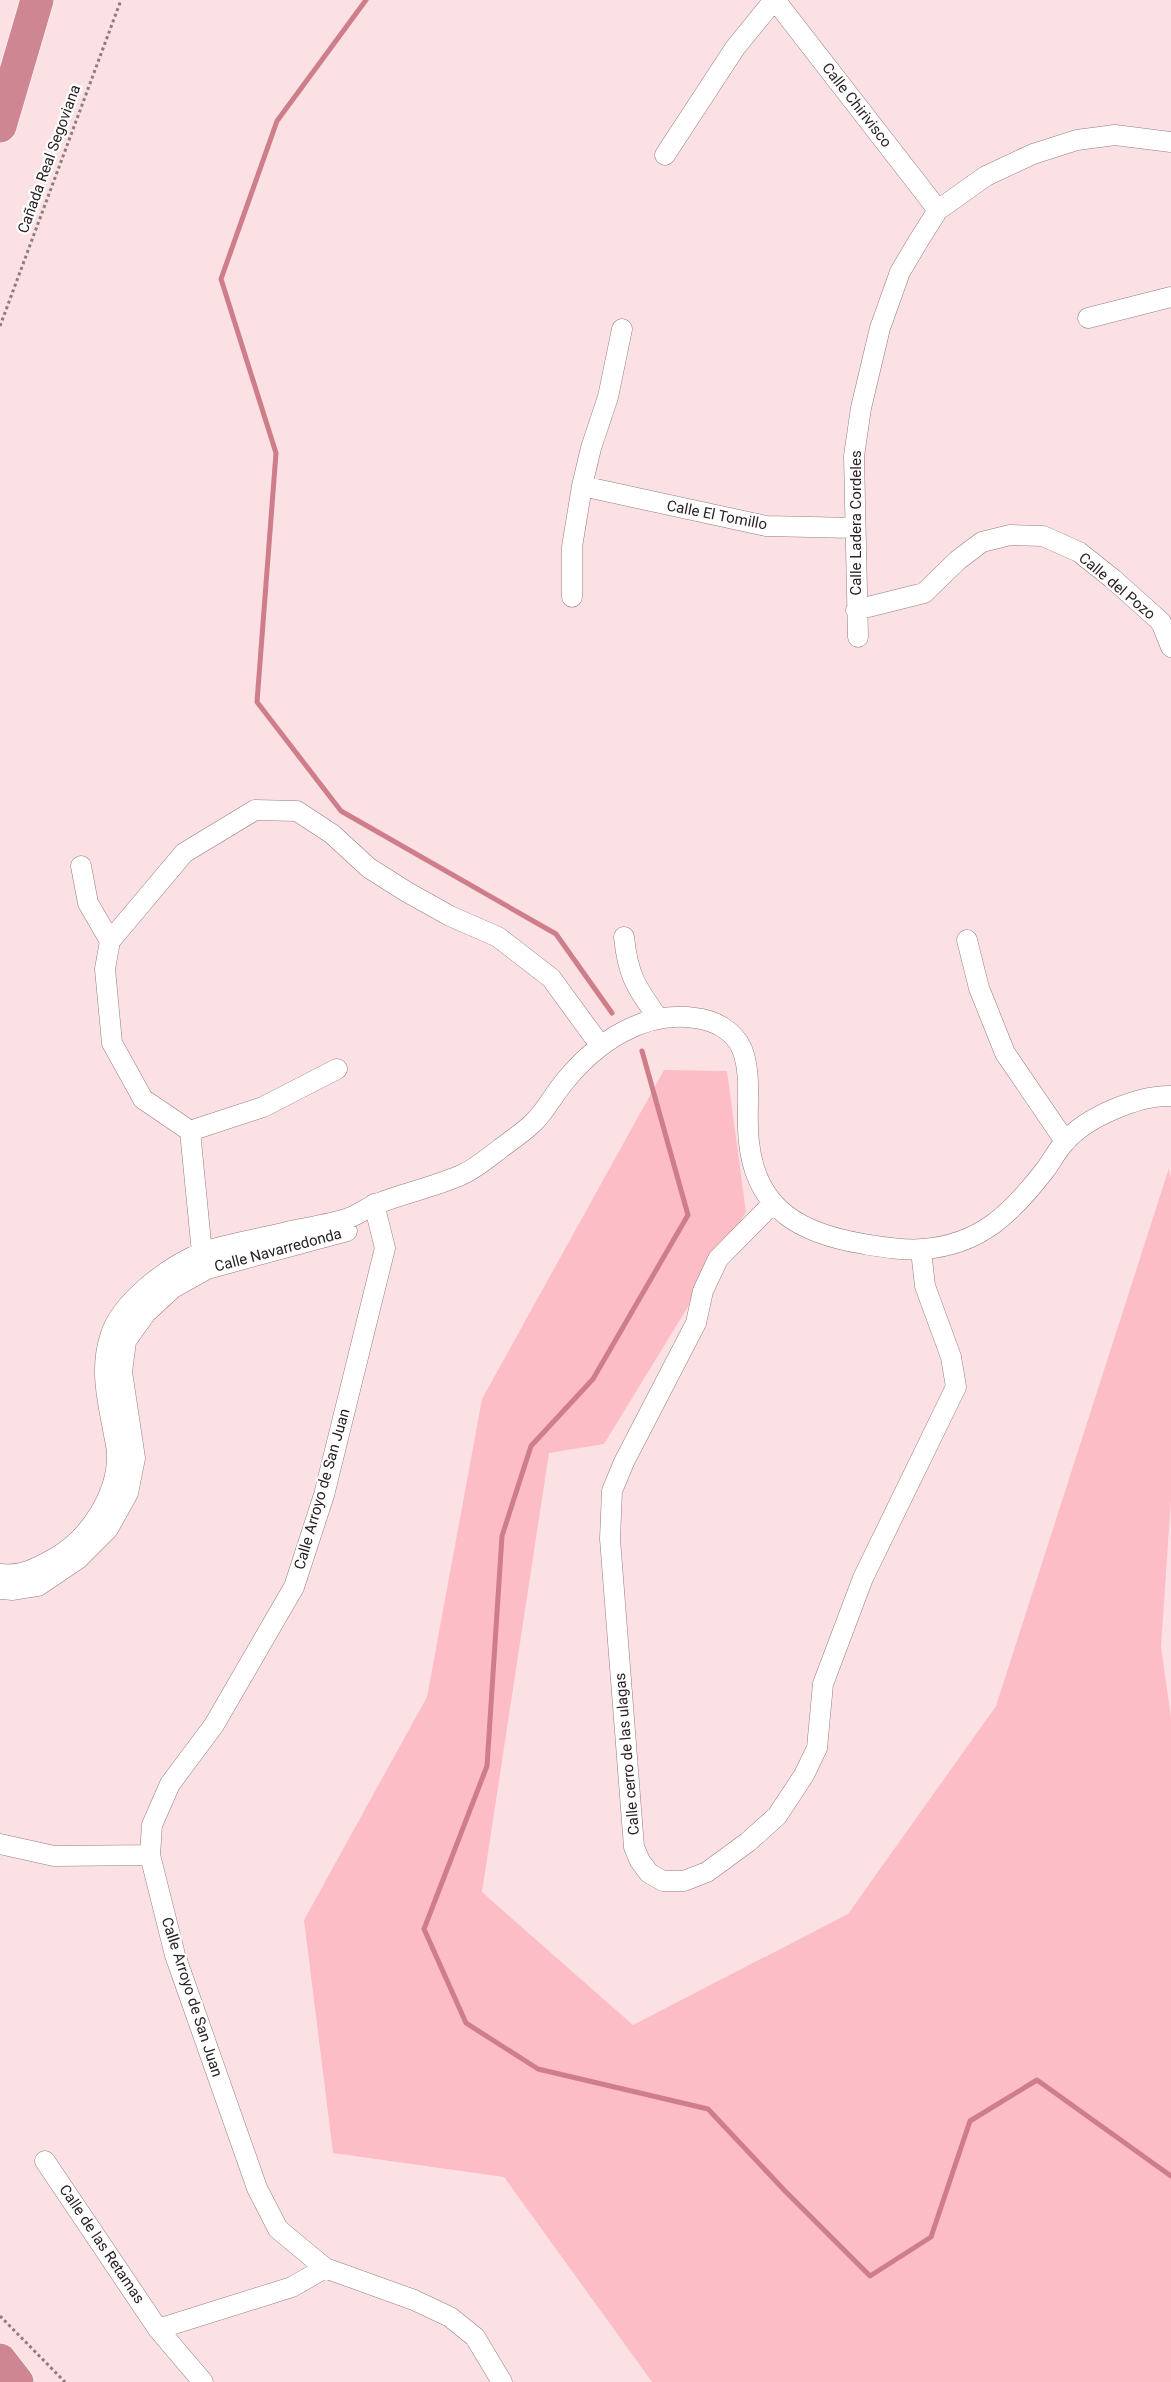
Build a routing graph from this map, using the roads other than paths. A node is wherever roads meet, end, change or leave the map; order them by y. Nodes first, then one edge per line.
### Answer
1 (38, 0) edge
2 (775, 0) edge
3 (0, 126) edge
4 (1171, 142) edge
5 (665, 155) dead end
6 (938, 210) junction
7 (1171, 297) edge
8 (1088, 318) dead end
9 (622, 329) dead end
10 (582, 486) junction
11 (854, 528) junction
12 (572, 597) dead end
13 (856, 610) junction
14 (1166, 620) edge
15 (858, 637) dead end
16 (1171, 647) edge
17 (81, 866) dead end
18 (624, 937) dead end
19 (110, 940) junction
20 (967, 940) dead end
21 (658, 1018) junction
22 (600, 1045) junction
23 (337, 1070) dead end
24 (1171, 1096) edge
25 (190, 1131) junction
26 (1065, 1141) junction
27 (773, 1203) junction
28 (374, 1204) junction
29 (921, 1250) junction
30 (204, 1261) junction
31 (0, 1574) edge
32 (0, 1589) edge
33 (0, 1844) edge
34 (150, 1855) junction
35 (45, 2161) dead end
36 (325, 2268) junction
37 (158, 2329) junction
38 (0, 2360) edge
39 (17, 2382) edge
40 (203, 2382) edge
41 (502, 2382) edge

1 - 3 highway
2 - 5 street, Calle Chirivisco
2 - 6 street, Calle Chirivisco
4 - 6 street, Calle Ladera Cordeles
6 - 11 street, Calle Ladera Cordeles
7 - 8 street
9 - 10 street
10 - 11 street, Calle El Tomillo
10 - 12 street
11 - 13 street, Calle Ladera Cordeles
13 - 14 street, Calle del Pozo
13 - 15 street, Calle Ladera Cordeles
14 - 16 street, Calle del Pozo
17 - 19 street
18 - 21 street
19 - 22 street
19 - 25 street
20 - 26 street
21 - 22 street
21 - 27 street
22 - 28 street
23 - 25 street
24 - 26 street
25 - 30 street
26 - 29 street
27 - 29 street
27 - 29 street, Calle cerro de las ulagas
28 - 30 street, Calle Navarredonda
28 - 34 street, Calle Arroyo de San Juan
30 - 31 street, Calle Navarredonda
30 - 32 street, Calle Navarredonda
33 - 34 street
34 - 36 street, Calle Arroyo de San Juan
35 - 37 street, Calle de las Retamas
36 - 37 street
36 - 41 street, Calle Arroyo de San Juan
37 - 40 street, Calle de las Retamas
38 - 39 highway

